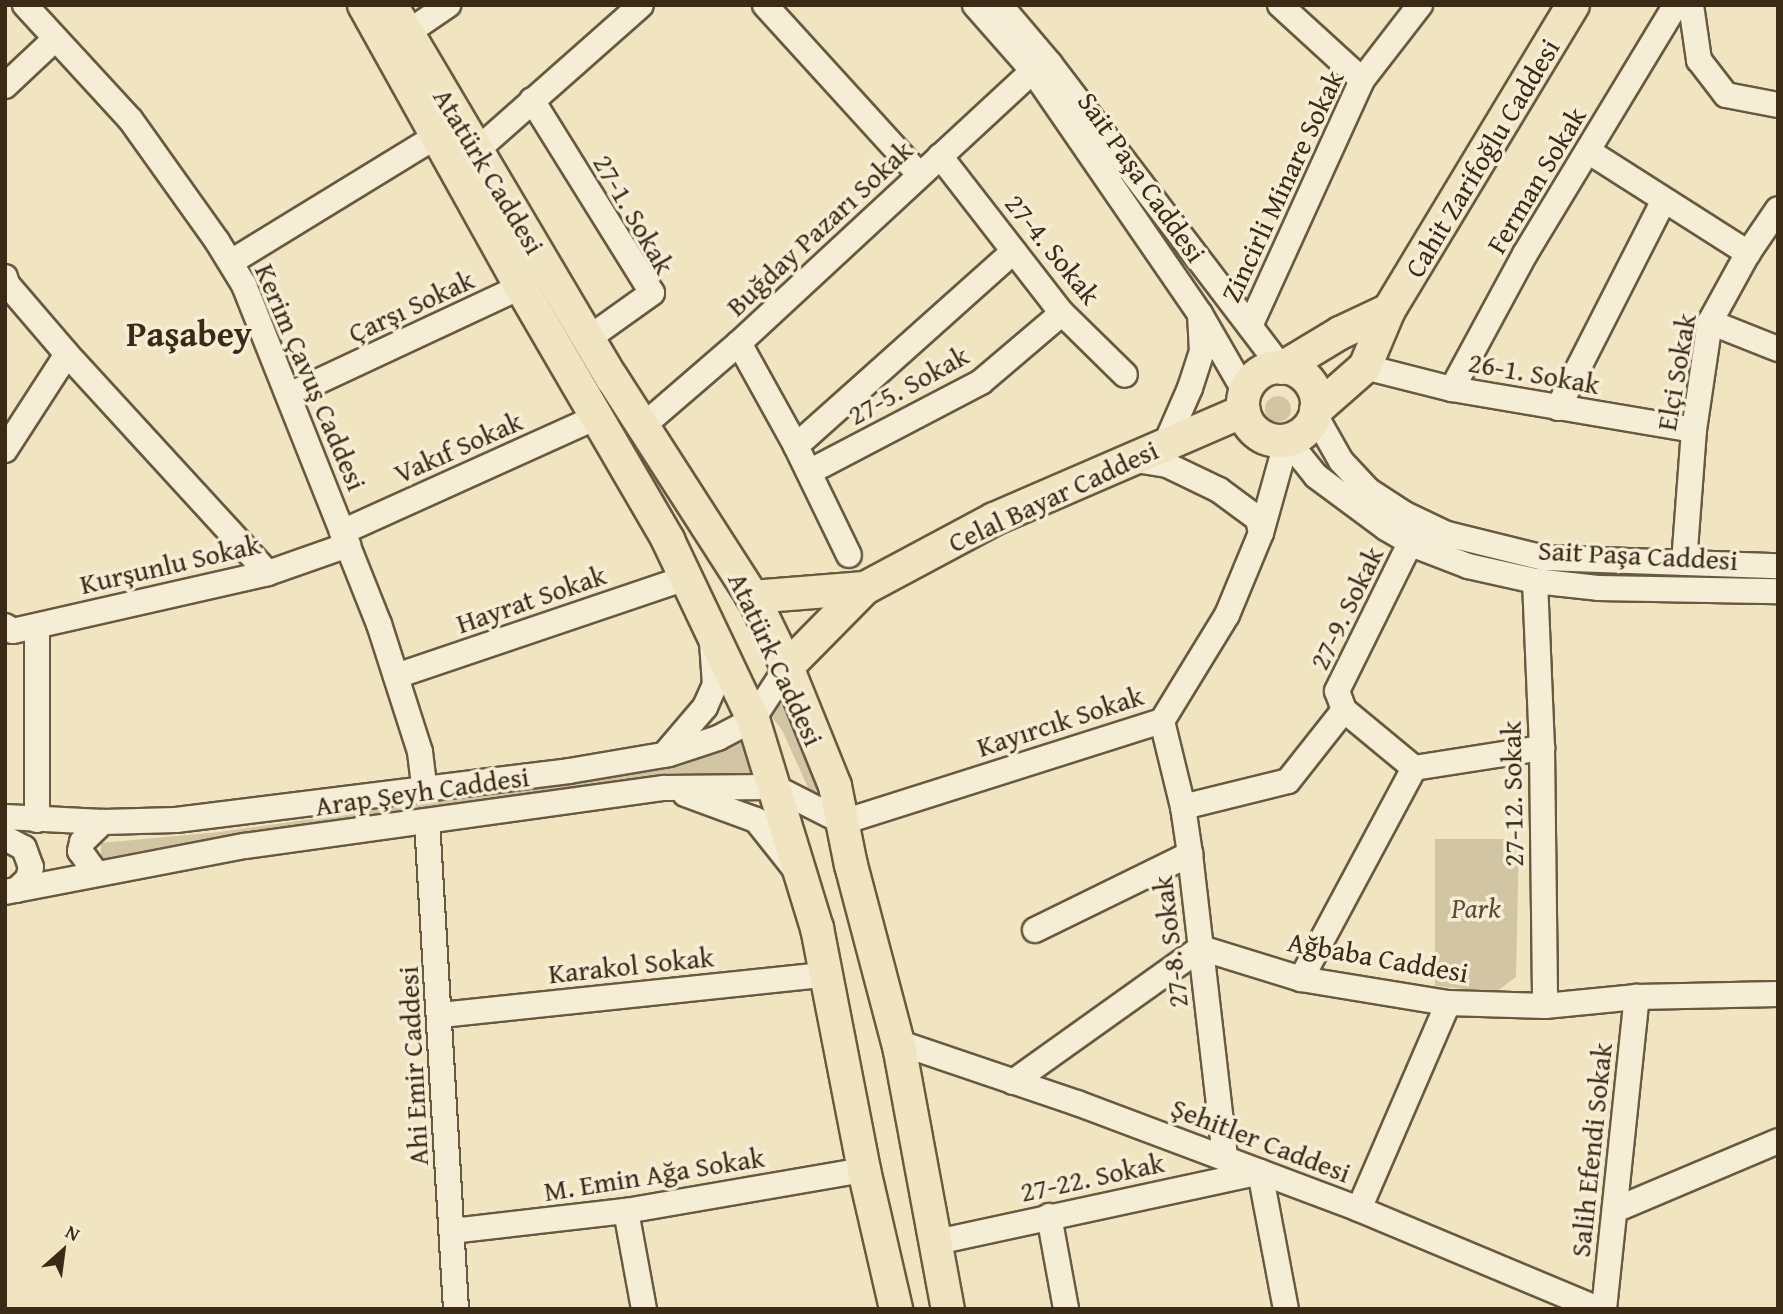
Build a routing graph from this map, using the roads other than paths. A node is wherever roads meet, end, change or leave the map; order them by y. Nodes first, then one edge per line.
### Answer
1 (25, 5) edge
2 (365, 5) edge
3 (391, 5) edge
4 (448, 5) edge
5 (641, 5) edge
6 (765, 5) edge
7 (975, 5) edge
8 (1000, 5) edge
9 (1280, 5) edge
10 (1420, 5) edge
11 (1573, 5) edge
12 (1675, 5) edge
13 (1691, 5) edge
14 (407, 33) junction
15 (55, 39) junction
16 (1033, 71) junction
17 (1362, 80) junction
18 (5, 86) edge
19 (532, 100) junction
20 (1778, 105) edge
21 (438, 135) junction
22 (475, 151) junction
23 (1588, 151) junction
24 (940, 156) junction
25 (919, 174) junction
26 (1664, 200) junction
27 (1778, 209) edge
28 (1014, 251) junction
29 (1748, 253) junction
30 (230, 262) junction
31 (5, 277) edge
32 (521, 287) junction
33 (1390, 310) junction
34 (1062, 313) junction
35 (1200, 314) junction
36 (1710, 322) junction
37 (1250, 326) junction
38 (589, 338) junction
39 (739, 343) junction
40 (1778, 349) edge
41 (67, 354) junction
42 (1365, 367) junction
43 (1282, 368) junction
44 (1125, 375) dead end
45 (1452, 389) junction
46 (289, 396) junction
47 (1245, 402) junction
48 (1558, 408) junction
49 (1316, 412) junction
50 (597, 417) junction
51 (644, 425) junction
52 (1694, 430) junction
53 (8, 439) edge
54 (1287, 440) junction
55 (1166, 443) junction
56 (796, 446) junction
57 (1130, 459) junction
58 (809, 472) junction
59 (1261, 533) junction
60 (345, 539) junction
61 (1410, 543) junction
62 (849, 555) dead end
63 (1684, 563) junction
64 (1778, 566) edge
65 (268, 573) junction
66 (686, 578) junction
67 (1535, 581) junction
68 (865, 588) junction
69 (1778, 591) edge
70 (752, 597) junction
71 (5, 626) edge
72 (37, 626) junction
73 (712, 631) junction
74 (787, 667) junction
75 (396, 676) junction
76 (1343, 710) junction
77 (753, 719) junction
78 (1161, 722) junction
79 (1542, 748) junction
80 (664, 755) junction
81 (1414, 768) junction
82 (424, 787) junction
83 (774, 787) junction
84 (664, 788) junction
85 (1183, 807) junction
86 (5, 817) edge
87 (37, 820) junction
88 (427, 821) junction
89 (103, 822) junction
90 (842, 822) junction
91 (5, 838) edge
92 (1190, 853) junction
93 (96, 873) junction
94 (803, 878) junction
95 (10, 891) edge
96 (1035, 930) dead end
97 (1201, 948) junction
98 (828, 974) junction
99 (1301, 979) junction
100 (1778, 993) edge
101 (1637, 997) junction
102 (1448, 1003) junction
103 (1545, 1006) junction
104 (441, 1015) junction
105 (897, 1042) junction
106 (1013, 1082) junction
107 (1778, 1141) edge
108 (1225, 1158) junction
109 (864, 1170) junction
110 (1260, 1172) junction
111 (1359, 1209) junction
112 (1615, 1210) junction
113 (626, 1211) junction
114 (1049, 1216) junction
115 (452, 1231) junction
116 (937, 1242) junction
117 (456, 1309) edge
118 (644, 1309) edge
119 (896, 1309) edge
120 (948, 1309) edge
121 (1066, 1309) edge
122 (1286, 1309) edge
123 (1598, 1309) edge
124 (1604, 1309) edge

1 - 15 street, Kerim Çavuş Caddesi
2 - 21 main road, Atatürk Caddesi
3 - 14 main road, Atatürk Caddesi
4 - 14 street
5 - 19 street
6 - 25 street
7 - 16 street, Sait Paşa Caddesi
8 - 37 street, Sait Paşa Caddesi
9 - 17 street
10 - 17 street, Zincirli Minare Sokak
11 - 33 main road, Cahit Zarifoğlu Caddesi
12 - 23 street, Ferman Sokak
13 - 20 street
14 - 22 main road, Atatürk Caddesi
15 - 18 street
15 - 30 street, Kerim Çavuş Caddesi
16 - 24 street, Buğday Pazarı Sokak
16 - 35 street, Sait Paşa Caddesi
17 - 37 street, Zincirli Minare Sokak
19 - 22 street
19 - 38 street, 27-1. Sokak
21 - 30 street
21 - 32 main road, Atatürk Caddesi
22 - 38 main road, Atatürk Caddesi
23 - 26 street
23 - 45 street, Ferman Sokak
24 - 25 street, Buğday Pazarı Sokak
24 - 28 street, 27-4. Sokak
25 - 39 street, Buğday Pazarı Sokak
26 - 29 street
26 - 48 street
27 - 29 street, Elçi Sokak
28 - 34 street, 27-4. Sokak
28 - 56 street, 27-5. Sokak
29 - 36 street, Elçi Sokak
30 - 46 street, Kerim Çavuş Caddesi
31 - 41 street
32 - 46 street, Çarşı Sokak
32 - 50 main road, Atatürk Caddesi
33 - 42 main road, Cahit Zarifoğlu Caddesi
33 - 43 main road, Cahit Zarifoğlu Caddesi
34 - 44 street, 27-4. Sokak
34 - 58 street, 27-5. Sokak
35 - 47 street, Sait Paşa Caddesi
35 - 55 street
36 - 40 street
36 - 52 street, Elçi Sokak
37 - 43 street, Sait Paşa Caddesi
38 - 51 main road, Atatürk Caddesi
39 - 51 street, Buğday Pazarı Sokak
39 - 56 street
41 - 53 street
41 - 65 street
42 - 45 street, 26-1. Sokak
42 - 49 main road, Cahit Zarifoğlu Caddesi
43 - 47 main road
43 - 49 main road
45 - 48 street, 26-1. Sokak
46 - 60 street, Kerim Çavuş Caddesi
47 - 54 main road
47 - 55 main road, Celal Bayar Caddesi
48 - 52 street, 26-1. Sokak
49 - 54 main road
49 - 63 street, Sait Paşa Caddesi
50 - 60 street, Vakıf Sokak
50 - 66 main road, Atatürk Caddesi
51 - 70 main road, Atatürk Caddesi
52 - 63 street, Elçi Sokak
54 - 59 street, Kayırcık Sokak
54 - 61 street, Sait Paşa Caddesi
55 - 57 main road, Celal Bayar Caddesi
56 - 58 street
57 - 59 street
57 - 68 main road, Celal Bayar Caddesi
58 - 62 street
59 - 78 street, Kayırcık Sokak
60 - 65 street, Kurşunlu Sokak
60 - 75 street, Kerim Çavuş Caddesi
61 - 67 street, Sait Paşa Caddesi
61 - 76 street, 27-9. Sokak
63 - 64 street, Sait Paşa Caddesi
65 - 72 street, Kurşunlu Sokak
66 - 73 main road, Atatürk Caddesi
66 - 75 street, Hayrat Sokak
67 - 69 street, Sait Paşa Caddesi
67 - 79 street, 27-12. Sokak
68 - 70 main road
68 - 74 main road
70 - 74 main road, Atatürk Caddesi
71 - 72 street, Kurşunlu Sokak
72 - 87 street
73 - 77 main road, Atatürk Caddesi
73 - 80 street
74 - 77 street, Arap Şeyh Caddesi
74 - 90 main road, Atatürk Caddesi
75 - 82 street, Kerim Çavuş Caddesi
76 - 81 street
76 - 85 street, 27-9. Sokak
77 - 80 street, Arap Şeyh Caddesi
77 - 83 main road, Atatürk Caddesi
78 - 85 street, 27-8. Sokak
78 - 90 street, Kayırcık Sokak
79 - 81 street
79 - 103 street, 27-12. Sokak
80 - 82 street, Arap Şeyh Caddesi
81 - 99 street
82 - 89 street, Arap Şeyh Caddesi
83 - 84 street, Arap Şeyh Caddesi
83 - 90 street, Arap Şeyh Caddesi
83 - 94 main road, Atatürk Caddesi
84 - 88 street, Arap Şeyh Caddesi
84 - 94 street
85 - 92 street, 27-8. Sokak
86 - 87 street, Arap Şeyh Caddesi
87 - 89 street, Arap Şeyh Caddesi
88 - 93 street, Arap Şeyh Caddesi
88 - 104 street, Ahi Emir Caddesi
89 - 93 street
90 - 105 main road, Atatürk Caddesi
91 - 95 street
92 - 96 street
92 - 97 street, 27-8. Sokak
93 - 95 street, Arap Şeyh Caddesi
94 - 98 main road, Atatürk Caddesi
97 - 99 street, Ağbaba Caddesi
97 - 106 street
97 - 108 street, 27-8. Sokak
98 - 104 street, Karakol Sokak
98 - 109 main road, Atatürk Caddesi
99 - 102 street, Ağbaba Caddesi
100 - 101 street, Ağbaba Caddesi
101 - 103 street, Ağbaba Caddesi
101 - 112 street, Salih Efendi Sokak
102 - 103 street, Ağbaba Caddesi
102 - 111 street
104 - 115 street, Ahi Emir Caddesi
105 - 106 street, Şehitler Caddesi
105 - 116 main road, Atatürk Caddesi
106 - 108 street, Şehitler Caddesi
107 - 112 street
108 - 110 street, Şehitler Caddesi
109 - 113 street, M. Emin Ağa Sokak
109 - 119 main road, Atatürk Caddesi
110 - 111 street, Şehitler Caddesi
110 - 114 street, 27-22. Sokak
110 - 122 street
111 - 123 street, Şehitler Caddesi
112 - 124 street, Salih Efendi Sokak
113 - 115 street, M. Emin Ağa Sokak
113 - 118 street
114 - 116 street, 27-22. Sokak
114 - 121 street
115 - 117 street, Ahi Emir Caddesi
116 - 120 main road, Atatürk Caddesi

